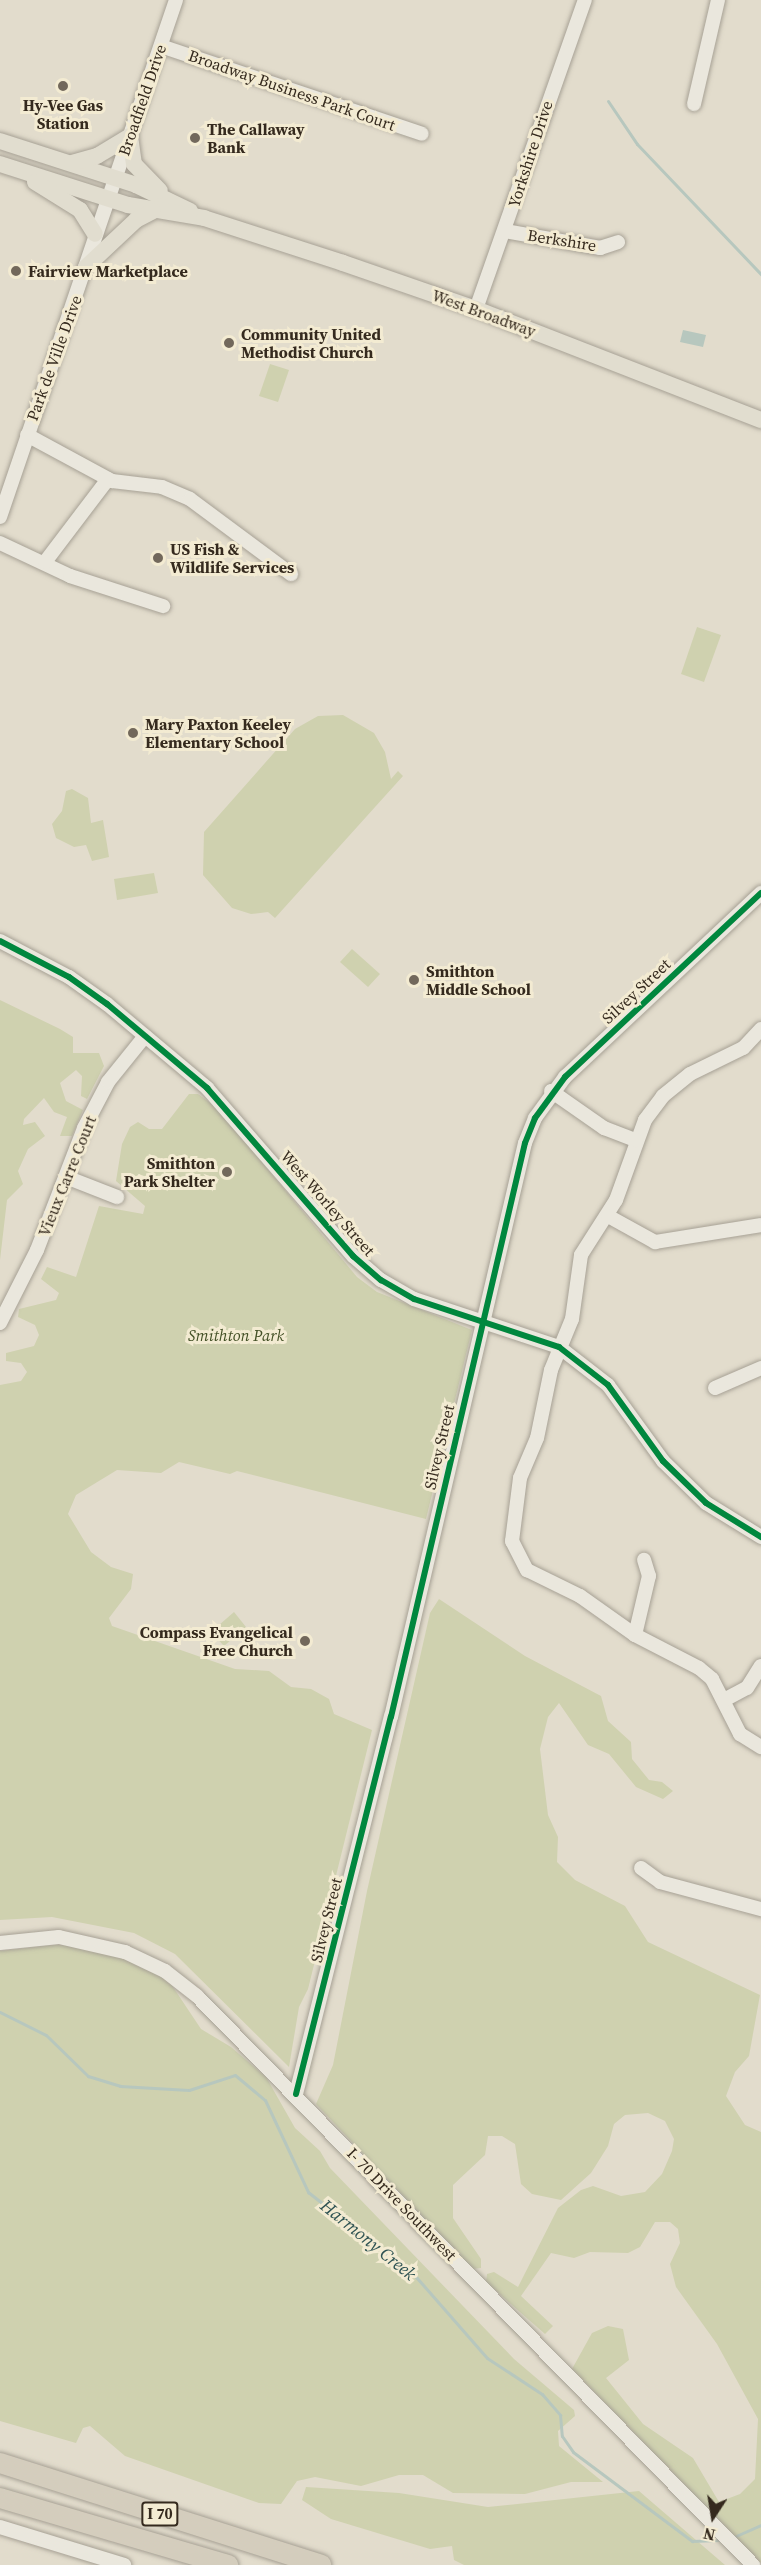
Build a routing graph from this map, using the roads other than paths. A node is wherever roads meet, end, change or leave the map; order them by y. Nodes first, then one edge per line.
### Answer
1 (176, 0) edge
2 (585, 0) edge
3 (718, 0) edge
4 (161, 46) junction
5 (694, 104) dead end
6 (423, 134) dead end
7 (130, 136) junction
8 (0, 141) edge
9 (72, 163) junction
10 (0, 164) edge
11 (26, 173) junction
12 (115, 178) junction
13 (107, 200) junction
14 (169, 201) junction
15 (153, 211) junction
16 (204, 218) junction
17 (505, 231) junction
18 (95, 234) junction
19 (618, 242) dead end
20 (86, 267) junction
21 (476, 309) junction
22 (761, 420) edge
23 (27, 435) junction
24 (108, 479) junction
25 (0, 517) edge
26 (0, 543) edge
27 (45, 562) junction
28 (291, 574) dead end
29 (163, 606) dead end
30 (761, 893) edge
31 (0, 941) edge
32 (761, 1029) edge
33 (145, 1036) junction
34 (551, 1091) junction
35 (636, 1140) junction
36 (66, 1177) junction
37 (117, 1197) dead end
38 (608, 1216) junction
39 (761, 1225) edge
40 (483, 1320) junction
41 (0, 1323) edge
42 (559, 1347) junction
43 (761, 1368) edge
44 (716, 1388) dead end
45 (761, 1537) edge
46 (644, 1560) dead end
47 (635, 1635) junction
48 (761, 1666) edge
49 (724, 1700) junction
50 (761, 1747) edge
51 (641, 1868) dead end
52 (761, 1908) edge
53 (0, 1943) edge
54 (296, 2094) junction
55 (0, 2463) edge
56 (0, 2498) edge
57 (0, 2527) edge
58 (105, 2562) edge
59 (124, 2565) edge
60 (228, 2565) edge
61 (321, 2565) edge
62 (753, 2565) edge

1 - 4 street, Broadfield Drive
2 - 17 street, Yorkshire Drive
3 - 5 street
4 - 6 street, Broadway Business Park Court
4 - 7 street, Broadfield Drive
7 - 9 main road
7 - 12 street, Broadfield Drive
7 - 14 main road
8 - 9 main road, West Broadway
9 - 12 main road, West Broadway
10 - 11 main road, West Broadway
11 - 13 main road, West Broadway
11 - 18 main road
12 - 13 street, Broadfield Drive
12 - 14 main road, West Broadway
13 - 15 main road, West Broadway
13 - 16 main road
13 - 18 street, Park de Ville Drive
14 - 16 main road, West Broadway
15 - 16 main road, West Broadway
15 - 20 main road
16 - 21 main road, West Broadway
17 - 19 street, Berkshire
17 - 21 street, Yorkshire Drive
18 - 20 street, Park de Ville Drive
20 - 23 street, Park de Ville Drive
21 - 22 main road, West Broadway
23 - 24 street
23 - 25 street, Park de Ville Drive
24 - 27 street
24 - 28 street
26 - 27 street
27 - 29 street
30 - 34 street, Silvey Street
31 - 33 street, West Worley Street
32 - 35 street
33 - 36 street, Vieux Carre Court
33 - 40 street, West Worley Street
34 - 35 street
34 - 40 street, Silvey Street
35 - 38 street
36 - 37 street
36 - 41 street, Vieux Carre Court
38 - 39 street
38 - 42 street
40 - 42 street, West Worley Street
40 - 54 street, Silvey Street
42 - 45 street, West Worley Street
42 - 47 street
43 - 44 street
46 - 47 street
47 - 49 street
48 - 49 street
49 - 50 street
51 - 52 street
53 - 54 street, I- 70 Drive Southwest
54 - 62 street, I- 70 Drive Southwest
55 - 61 highway, I 70
56 - 60 highway, I 70
57 - 58 street
58 - 59 street

